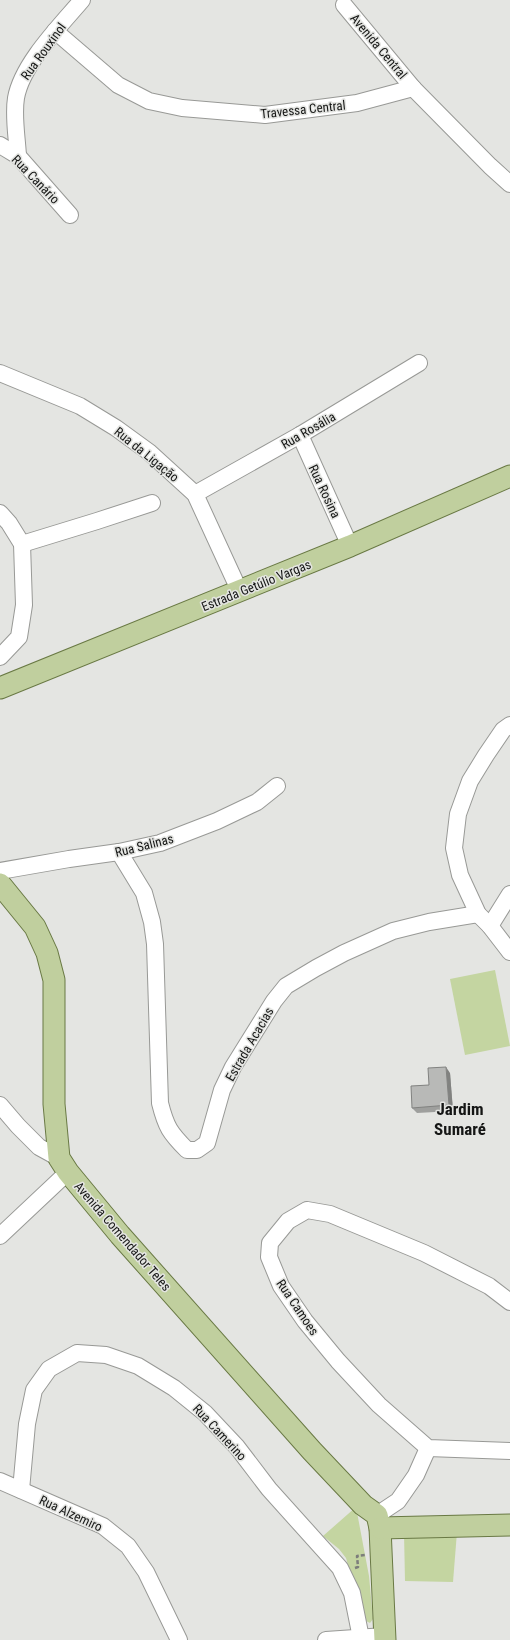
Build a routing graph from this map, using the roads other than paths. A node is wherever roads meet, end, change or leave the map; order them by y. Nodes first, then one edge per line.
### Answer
1 (82, 0) edge
2 (344, 5) dead end
3 (55, 31) junction
4 (413, 88) junction
5 (0, 146) edge
6 (18, 156) junction
7 (510, 184) edge
8 (70, 215) dead end
9 (419, 363) dead end
10 (0, 373) edge
11 (300, 435) junction
12 (510, 476) edge
13 (195, 494) junction
14 (152, 503) dead end
15 (0, 513) edge
16 (22, 544) junction
17 (350, 546) junction
18 (240, 592) junction
19 (0, 657) edge
20 (0, 688) edge
21 (510, 725) edge
22 (277, 786) dead end
23 (119, 852) junction
24 (0, 871) edge
25 (0, 884) edge
26 (510, 894) edge
27 (478, 914) junction
28 (490, 926) junction
29 (510, 952) edge
30 (0, 1105) edge
31 (64, 1165) junction
32 (0, 1236) edge
33 (510, 1302) edge
34 (428, 1448) junction
35 (510, 1451) edge
36 (0, 1480) edge
37 (21, 1490) junction
38 (379, 1521) junction
39 (510, 1525) edge
40 (361, 1638) junction
41 (385, 1638) edge
42 (179, 1640) edge
43 (326, 1640) edge

1 - 3 street, Rua Rouxinol
2 - 4 street, Avenida Central
3 - 4 street, Travessa Central
3 - 6 street, Rua Rouxinol
4 - 7 street
5 - 6 street, Rua Canário
6 - 8 street, Rua Canário
9 - 11 street, Rua Rosália
10 - 13 street, Rua da Ligação
11 - 13 street, Rua Rosália
11 - 17 street, Rua Rosina
12 - 17 main road, Estrada Getúlio Vargas
13 - 18 street, Rua da Ligação
14 - 16 street
15 - 16 street
16 - 19 street
17 - 18 main road, Estrada Getúlio Vargas
18 - 20 main road, Estrada Getúlio Vargas
21 - 27 street
22 - 23 street, Rua Salinas
23 - 24 street, Rua Salinas
23 - 27 street, Estrada Acacias
25 - 31 main road
26 - 28 street
27 - 28 street
28 - 29 street
30 - 31 street
31 - 32 street
31 - 38 main road, Avenida Comendador Teles
33 - 34 street, Rua Camoes
34 - 35 street
34 - 38 street
36 - 37 street, Rua Alzemiro
37 - 40 street, Rua Camerino
37 - 42 street, Rua Alzemiro
38 - 39 main road
38 - 41 main road
40 - 41 street
40 - 43 street

